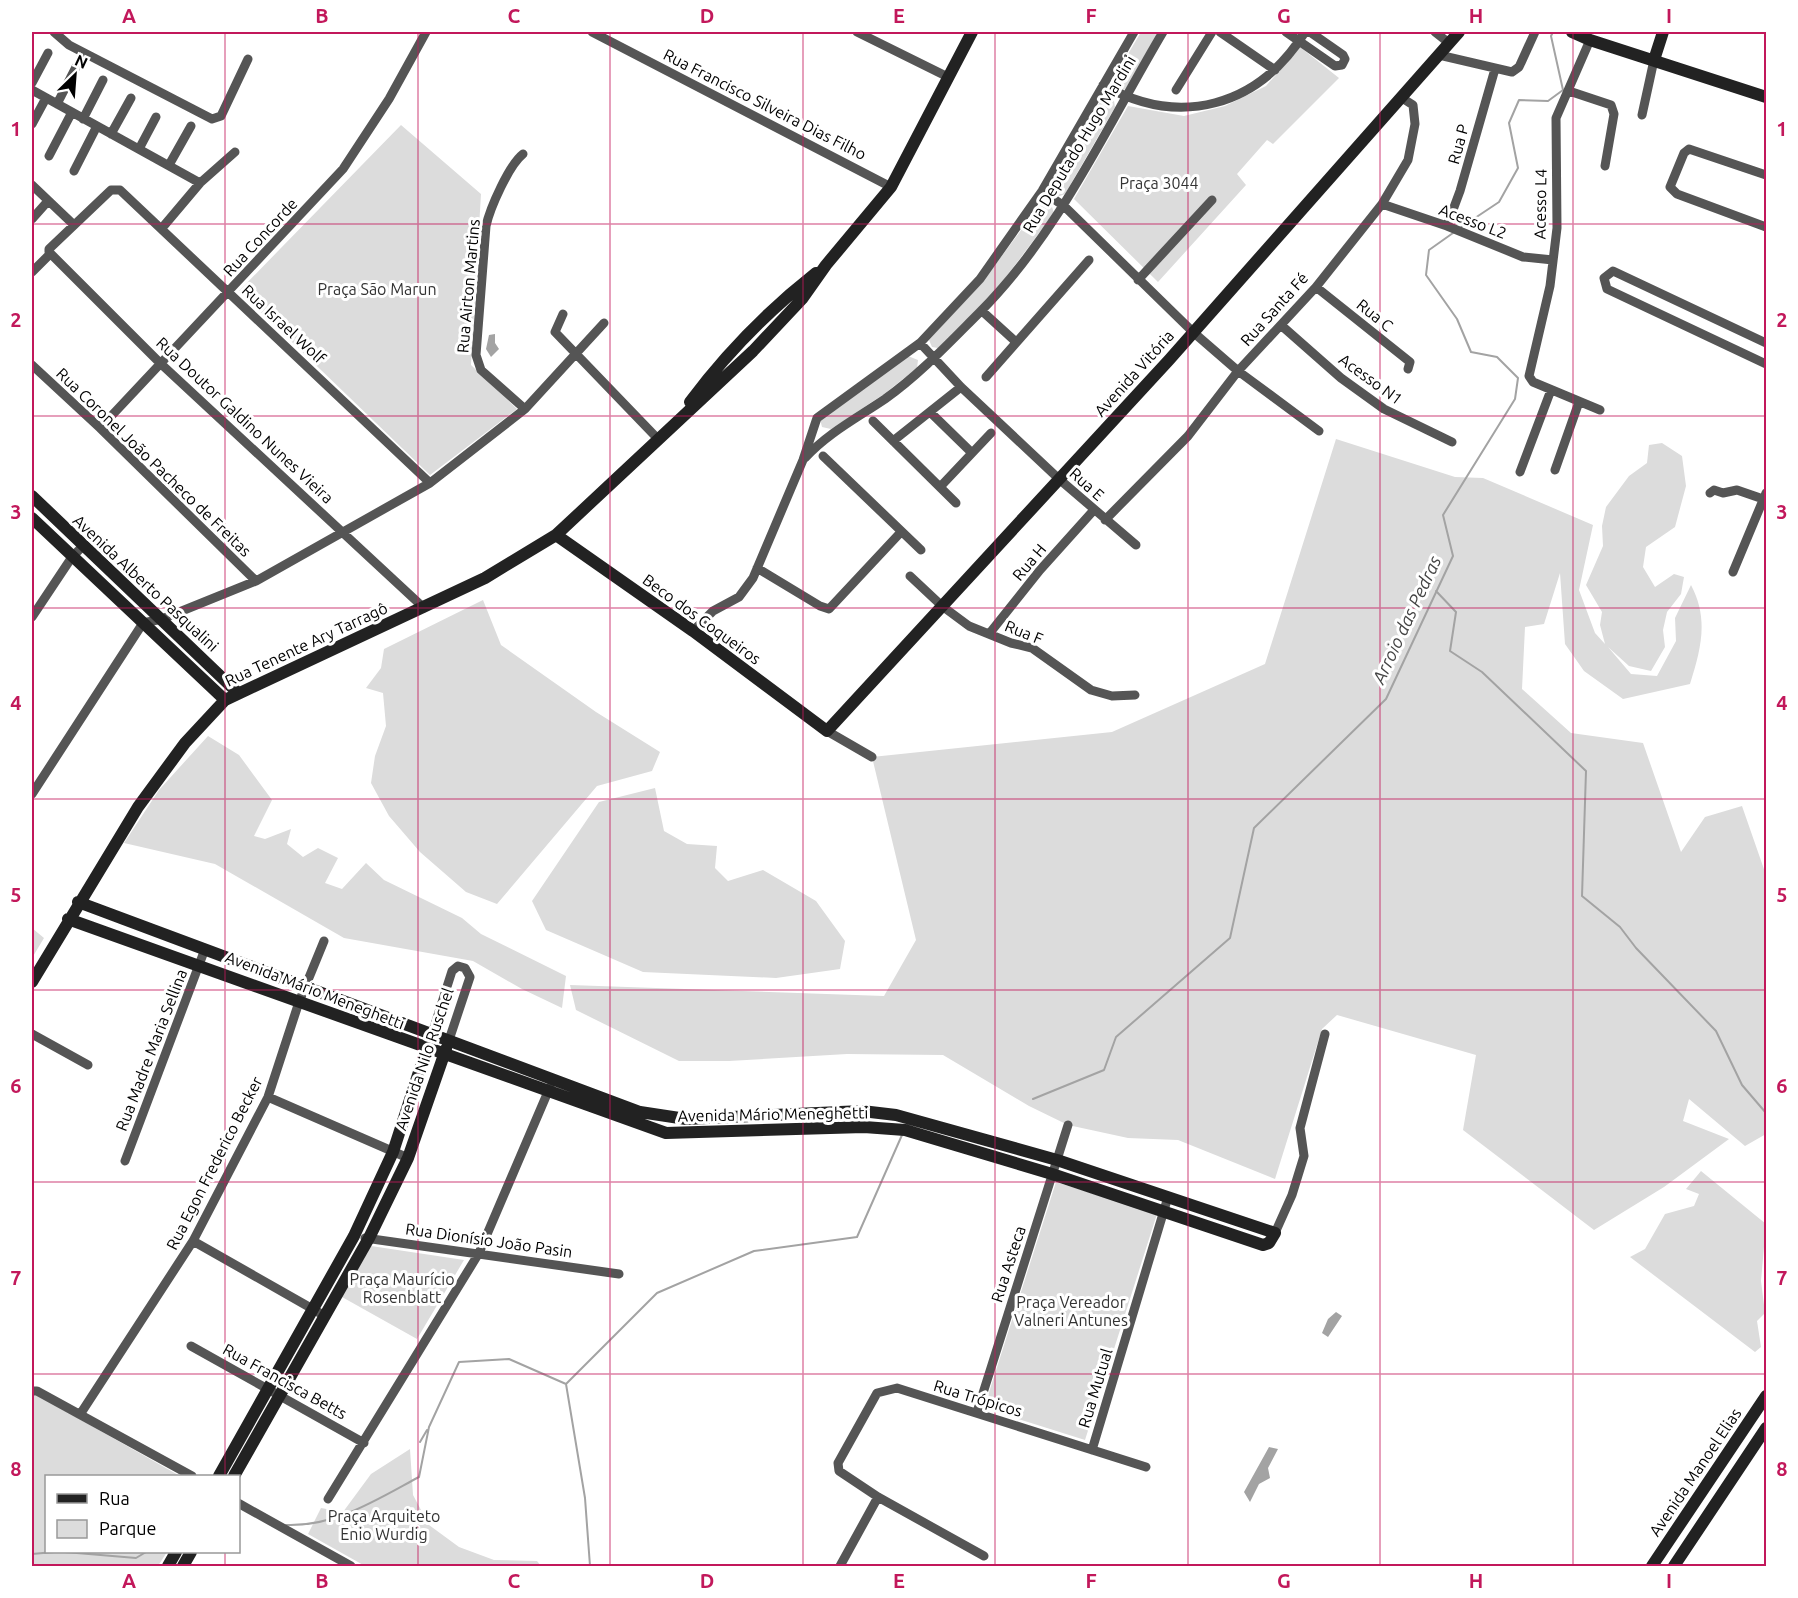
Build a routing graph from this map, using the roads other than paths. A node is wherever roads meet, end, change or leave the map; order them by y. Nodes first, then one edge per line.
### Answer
1 (54, 32) edge
2 (417, 32) edge
3 (426, 32) edge
4 (592, 32) edge
5 (857, 32) edge
6 (972, 32) edge
7 (1134, 32) edge
8 (1163, 32) edge
9 (1212, 32) edge
10 (1220, 32) edge
11 (1286, 32) edge
12 (1305, 32) edge
13 (1310, 32) edge
14 (1434, 32) edge
15 (1459, 32) edge
16 (1535, 32) edge
17 (1572, 32) edge
18 (1663, 32) edge
19 (1590, 40) junction
20 (1299, 41) junction
21 (1449, 43) junction
22 (416, 47) junction
23 (48, 53) dead end
24 (1439, 55) junction
25 (248, 59) dead end
26 (1654, 60) junction
27 (76, 67) dead end
28 (1495, 69) junction
29 (1275, 70) junction
30 (948, 77) junction
31 (103, 80) dead end
32 (32, 83) edge
33 (1102, 85) junction
34 (32, 90) edge
35 (1176, 90) dead end
36 (1569, 91) junction
37 (1124, 97) junction
38 (46, 98) junction
39 (131, 98) dead end
40 (1402, 98) junction
41 (1767, 98) edge
42 (57, 104) junction
43 (72, 112) junction
44 (1642, 116) dead end
45 (156, 117) dead end
46 (83, 119) junction
47 (32, 124) edge
48 (97, 126) junction
49 (191, 126) dead end
50 (111, 134) junction
51 (139, 149) junction
52 (235, 152) dead end
53 (523, 154) dead end
54 (49, 156) dead end
55 (169, 165) junction
56 (1605, 166) dead end
57 (74, 171) dead end
58 (1767, 175) edge
59 (200, 183) junction
60 (32, 186) edge
61 (891, 187) junction
62 (1042, 190) junction
63 (1212, 200) dead end
64 (48, 201) junction
65 (1382, 204) junction
66 (1064, 206) junction
67 (32, 219) edge
68 (74, 225) junction
69 (1447, 226) junction
70 (1767, 227) edge
71 (162, 228) junction
72 (49, 252) junction
73 (1089, 260) dead end
74 (1553, 260) junction
75 (32, 272) edge
76 (1138, 280) junction
77 (1316, 287) junction
78 (229, 293) junction
79 (981, 311) junction
80 (563, 314) dead end
81 (604, 323) dead end
82 (1282, 326) junction
83 (1193, 332) junction
84 (1016, 342) junction
85 (920, 343) junction
86 (1767, 343) edge
87 (576, 353) junction
88 (933, 358) junction
89 (160, 363) junction
90 (1767, 364) edge
91 (32, 365) edge
92 (1408, 369) dead end
93 (1238, 371) junction
94 (986, 377) dead end
95 (961, 387) junction
96 (1551, 390) junction
97 (1579, 402) junction
98 (525, 409) junction
99 (1600, 410) dead end
100 (930, 412) junction
101 (815, 420) junction
102 (873, 421) dead end
103 (100, 428) junction
104 (1319, 431) dead end
105 (991, 433) dead end
106 (829, 435) junction
107 (658, 439) junction
108 (893, 441) junction
109 (1452, 442) dead end
110 (971, 452) junction
111 (823, 456) dead end
112 (803, 460) junction
113 (1554, 470) dead end
114 (1520, 472) dead end
115 (1059, 479) junction
116 (430, 483) junction
117 (939, 487) junction
118 (1710, 493) dead end
119 (32, 496) edge
120 (1766, 497) edge
121 (956, 503) dead end
122 (1093, 511) junction
123 (32, 518) edge
124 (1105, 520) junction
125 (901, 531) junction
126 (344, 532) junction
127 (556, 535) junction
128 (1136, 545) dead end
129 (83, 546) junction
130 (921, 550) dead end
131 (72, 557) junction
132 (757, 568) junction
133 (1734, 572) dead end
134 (910, 576) dead end
135 (256, 581) junction
136 (942, 606) junction
137 (424, 608) junction
138 (32, 617) edge
139 (162, 619) junction
140 (143, 623) junction
141 (693, 631) junction
142 (989, 634) junction
143 (238, 693) junction
144 (1135, 695) dead end
145 (225, 700) junction
146 (827, 731) junction
147 (872, 757) dead end
148 (32, 794) edge
149 (78, 902) junction
150 (68, 919) junction
151 (324, 941) dead end
152 (205, 950) junction
153 (200, 964) junction
154 (32, 982) edge
155 (306, 987) junction
156 (299, 1002) junction
157 (32, 1034) edge
158 (432, 1034) junction
159 (1325, 1034) dead end
160 (449, 1040) junction
161 (427, 1049) junction
162 (444, 1055) junction
163 (88, 1065) dead end
164 (553, 1079) junction
165 (549, 1092) junction
166 (268, 1097) junction
167 (781, 1114) junction
168 (896, 1115) junction
169 (670, 1116) junction
170 (1068, 1125) dead end
171 (781, 1129) junction
172 (894, 1129) junction
173 (666, 1133) junction
174 (393, 1152) junction
175 (408, 1158) junction
176 (125, 1161) dead end
177 (1057, 1161) junction
178 (1052, 1174) junction
179 (1168, 1197) junction
180 (1163, 1211) junction
181 (1275, 1233) junction
182 (354, 1236) junction
183 (369, 1238) junction
184 (193, 1241) junction
185 (479, 1253) junction
186 (619, 1274) dead end
187 (313, 1310) junction
188 (325, 1316) junction
189 (191, 1346) dead end
190 (268, 1389) junction
191 (32, 1391) edge
192 (280, 1396) junction
193 (1766, 1400) edge
194 (976, 1412) junction
195 (81, 1413) junction
196 (1767, 1428) edge
197 (364, 1443) junction
198 (1092, 1450) junction
199 (1146, 1467) dead end
200 (190, 1475) edge
201 (220, 1475) edge
202 (235, 1475) edge
203 (878, 1497) junction
204 (328, 1499) dead end
205 (240, 1504) edge
206 (176, 1553) edge
207 (984, 1556) dead end
208 (168, 1566) edge
209 (351, 1566) edge
210 (840, 1566) edge
211 (1652, 1566) edge
212 (1674, 1566) edge

1 - 25 street
2 - 22 street, Rua Concorde
3 - 22 street, Rua Concorde
4 - 61 street, Rua Francisco Silveira Dias Filho
5 - 30 street
6 - 30 street, Rua Tenente Ary Tarragô
7 - 33 street, Rua Deputado Hugo Mardini
8 - 37 street, Rua Deputado Hugo Mardini
9 - 35 street
10 - 29 street
11 - 20 street
12 - 20 street
13 - 20 street
14 - 21 street
15 - 21 street, Avenida Vitória
16 - 28 street
17 - 19 street
18 - 26 street
19 - 26 street
19 - 36 street, Acesso L4
20 - 29 street
21 - 24 street, Avenida Vitória
22 - 78 street, Rua Concorde
23 - 32 street
24 - 28 street
24 - 40 street, Avenida Vitória
26 - 41 street
26 - 44 street
27 - 42 street
28 - 69 street, Rua P
29 - 37 street
30 - 61 street, Rua Tenente Ary Tarragô
31 - 46 street
33 - 37 street
33 - 62 street, Rua Deputado Hugo Mardini
34 - 38 street
36 - 56 street
36 - 74 street, Acesso L4
37 - 66 street, Rua Deputado Hugo Mardini
38 - 42 street
38 - 47 street
39 - 50 street
40 - 65 street, Rua Santa Fé
40 - 83 street, Avenida Vitória
42 - 43 street
43 - 46 street
43 - 54 street
45 - 51 street
46 - 48 street
48 - 50 street
48 - 57 street
49 - 55 street
50 - 51 street
51 - 55 street
52 - 59 street
53 - 98 street, Rua Airton Martins
55 - 59 street
58 - 70 street
59 - 71 street
60 - 64 street
61 - 107 street, Rua Tenente Ary Tarragô
62 - 66 street
62 - 85 street, Rua Deputado Hugo Mardini
63 - 76 street
64 - 67 street
64 - 68 street
65 - 69 street, Acesso L2
65 - 77 street, Rua Santa Fé
66 - 76 street
66 - 79 street, Rua Deputado Hugo Mardini
68 - 71 street, Rua Israel Wolf
68 - 72 street
69 - 74 street, Acesso L2
71 - 78 street, Rua Israel Wolf
72 - 75 street
72 - 89 street, Rua Doutor Galdino Nunes Vieira
73 - 84 street
74 - 96 street, Acesso L4
76 - 83 street
77 - 82 street, Rua Santa Fé
77 - 92 street, Rua C
78 - 89 street, Rua Concorde
78 - 116 street, Rua Israel Wolf
79 - 84 street
79 - 88 street, Rua Deputado Hugo Mardini
80 - 87 street
81 - 87 street
82 - 93 street, Rua Santa Fé
82 - 109 street, Acesso N1
83 - 93 street
83 - 115 street, Avenida Vitória
84 - 94 street
85 - 88 street, Rua E
85 - 101 street, Rua Deputado Hugo Mardini
86 - 90 street
87 - 98 street
87 - 107 street
88 - 95 street, Rua E
88 - 106 street, Rua Deputado Hugo Mardini
89 - 103 street, Rua Concorde
89 - 126 street, Rua Doutor Galdino Nunes Vieira
91 - 103 street, Rua Coronel João Pacheco de Freitas
93 - 104 street
93 - 124 street, Rua Santa Fé
95 - 100 street
95 - 115 street, Rua E
96 - 97 street
96 - 114 street
97 - 99 street
97 - 113 street
98 - 116 street
100 - 108 street
100 - 110 street
101 - 106 street
101 - 112 street, Rua Deputado Hugo Mardini
102 - 108 street
103 - 135 street, Rua Coronel João Pacheco de Freitas
105 - 110 street
106 - 112 street, Rua Deputado Hugo Mardini
107 - 127 street, Rua Tenente Ary Tarragô
108 - 117 street
110 - 117 street
111 - 125 street
112 - 132 street, Rua Deputado Hugo Mardini
115 - 122 street, Rua E
115 - 136 street, Avenida Vitória
116 - 126 street
117 - 121 street
118 - 120 street
119 - 129 street, Avenida Alberto Pasqualini
120 - 133 street
122 - 124 street, Rua E
122 - 142 street, Rua H
123 - 131 street, Avenida Alberto Pasqualini
124 - 128 street, Rua E
125 - 130 street
125 - 132 street
126 - 135 street
126 - 137 street, Rua Doutor Galdino Nunes Vieira
127 - 137 street, Rua Tenente Ary Tarragô
127 - 141 street, Beco dos Coqueiros
129 - 131 street
129 - 139 street, Avenida Alberto Pasqualini
131 - 138 street
131 - 140 street, Avenida Alberto Pasqualini
132 - 141 street, Rua Deputado Hugo Mardini
134 - 136 street, Rua F
135 - 139 street
136 - 142 street, Rua F
136 - 146 street, Avenida Vitória
137 - 143 street, Rua Tenente Ary Tarragô
139 - 140 street
139 - 143 street, Avenida Alberto Pasqualini
140 - 145 street, Avenida Alberto Pasqualini
140 - 148 street
141 - 146 street, Beco dos Coqueiros
142 - 144 street, Rua F
143 - 145 street, Rua Tenente Ary Tarragô
145 - 149 street, Rua Tenente Ary Tarragô
146 - 147 street
149 - 150 street, Rua Tenente Ary Tarragô
149 - 152 street, Avenida Mário Meneghetti
150 - 153 street, Avenida Mário Meneghetti
150 - 154 street, Rua Tenente Ary Tarragô
151 - 155 street, Rua Egon Frederico Becker
152 - 153 street, Rua Madre Maria Sellina
152 - 155 street, Avenida Mário Meneghetti
153 - 156 street, Avenida Mário Meneghetti
153 - 176 street, Rua Madre Maria Sellina
155 - 156 street, Rua Egon Frederico Becker
155 - 158 street, Avenida Mário Meneghetti
156 - 161 street, Avenida Mário Meneghetti
156 - 166 street, Rua Egon Frederico Becker
157 - 163 street
158 - 160 street, Avenida Mário Meneghetti
158 - 160 street, Avenida Nilo Ruschel
158 - 161 street, Avenida Nilo Ruschel
159 - 181 street
160 - 162 street, Avenida Nilo Ruschel
160 - 164 street, Avenida Mário Meneghetti
161 - 162 street, Avenida Mário Meneghetti
161 - 174 street, Avenida Nilo Ruschel
162 - 165 street, Avenida Mário Meneghetti
162 - 175 street, Avenida Nilo Ruschel
164 - 165 street
164 - 169 street, Avenida Mário Meneghetti
165 - 173 street, Avenida Mário Meneghetti
165 - 185 street
166 - 174 street
166 - 184 street, Rua Egon Frederico Becker
167 - 168 street, Avenida Mário Meneghetti
167 - 169 street, Avenida Mário Meneghetti
167 - 171 street
168 - 172 street
168 - 177 street, Avenida Mário Meneghetti
169 - 173 street
170 - 177 street, Rua Asteca
171 - 172 street, Avenida Mário Meneghetti
171 - 173 street, Avenida Mário Meneghetti
172 - 178 street, Avenida Mário Meneghetti
174 - 175 street
174 - 182 street, Avenida Nilo Ruschel
175 - 183 street, Avenida Nilo Ruschel
177 - 178 street, Rua Asteca
177 - 179 street, Avenida Mário Meneghetti
178 - 180 street, Avenida Mário Meneghetti
178 - 194 street, Rua Asteca
179 - 180 street, Rua Mutual
179 - 181 street, Avenida Mário Meneghetti
180 - 181 street, Avenida Mário Meneghetti
180 - 198 street, Rua Mutual
182 - 183 street, Rua Dionísio João Pasin
182 - 187 street, Avenida Nilo Ruschel
183 - 185 street, Rua Dionísio João Pasin
183 - 188 street, Avenida Nilo Ruschel
184 - 187 street
184 - 195 street, Rua Egon Frederico Becker
185 - 186 street, Rua Dionísio João Pasin
185 - 197 street
187 - 188 street
187 - 190 street, Avenida Nilo Ruschel
188 - 192 street, Avenida Nilo Ruschel
189 - 190 street, Rua Francisca Betts
190 - 192 street, Rua Francisca Betts
190 - 201 street, Avenida Nilo Ruschel
191 - 195 street
192 - 197 street, Rua Francisca Betts
192 - 202 street, Avenida Nilo Ruschel
193 - 211 street, Avenida Manoel Elias
194 - 198 street, Rua Trópicos
194 - 203 street, Rua Trópicos
195 - 200 street
196 - 212 street
197 - 204 street
198 - 199 street, Rua Trópicos
203 - 207 street
203 - 210 street
205 - 209 street
206 - 208 street

